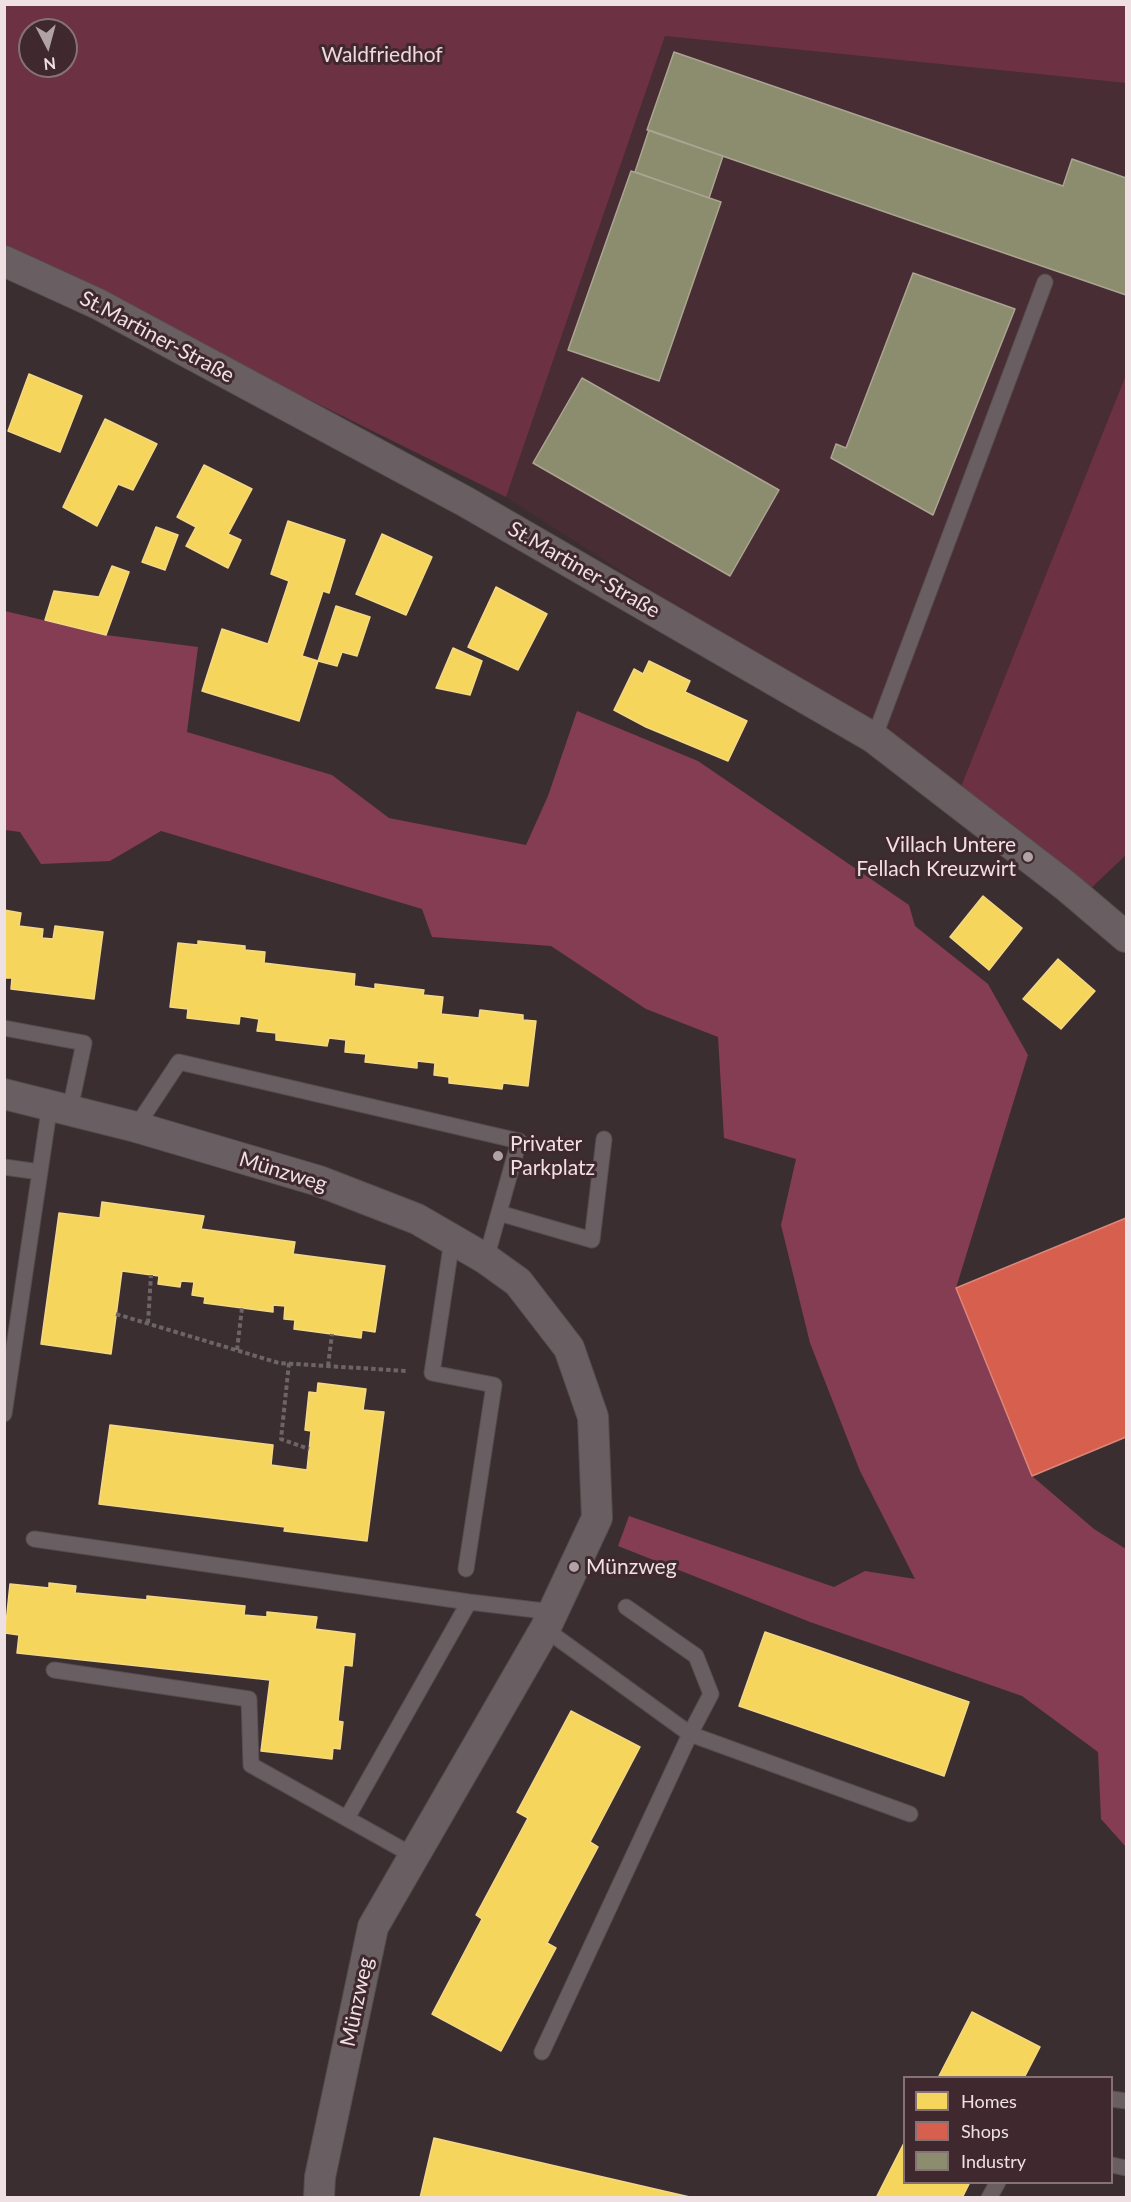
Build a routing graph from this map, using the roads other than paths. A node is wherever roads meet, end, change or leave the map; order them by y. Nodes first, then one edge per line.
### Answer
1 (4, 261) edge
2 (1045, 282) dead end
3 (874, 738) junction
4 (1126, 937) edge
5 (4, 1028) edge
6 (4, 1094) edge
7 (60, 1106) junction
8 (136, 1127) junction
9 (604, 1139) dead end
10 (4, 1167) edge
11 (40, 1172) junction
12 (499, 1213) junction
13 (452, 1240) junction
14 (486, 1259) junction
15 (4, 1414) edge
16 (34, 1539) dead end
17 (466, 1569) dead end
18 (469, 1602) junction
19 (626, 1607) dead end
20 (549, 1621) junction
21 (54, 1670) dead end
22 (690, 1734) junction
23 (910, 1814) dead end
24 (347, 1818) junction
25 (414, 1856) junction
26 (542, 2052) dead end
27 (997, 2184) edge
28 (319, 2198) edge
29 (989, 2198) edge

1 - 3 street, St.Martiner-Straße
2 - 3 lane
3 - 4 street, St.Martiner-Straße
5 - 7 lane
6 - 7 street, Münzweg
7 - 8 street, Münzweg
7 - 11 lane
8 - 12 lane
8 - 13 street, Münzweg
9 - 12 lane
10 - 11 lane
11 - 15 lane
12 - 14 lane
13 - 14 street, Münzweg
13 - 17 lane
14 - 20 street, Münzweg
16 - 18 lane
18 - 20 lane
18 - 24 lane
19 - 22 lane
20 - 22 lane
20 - 25 street, Münzweg
21 - 24 lane
22 - 23 lane
22 - 26 lane
24 - 25 lane
25 - 28 street, Münzweg
27 - 29 lane

